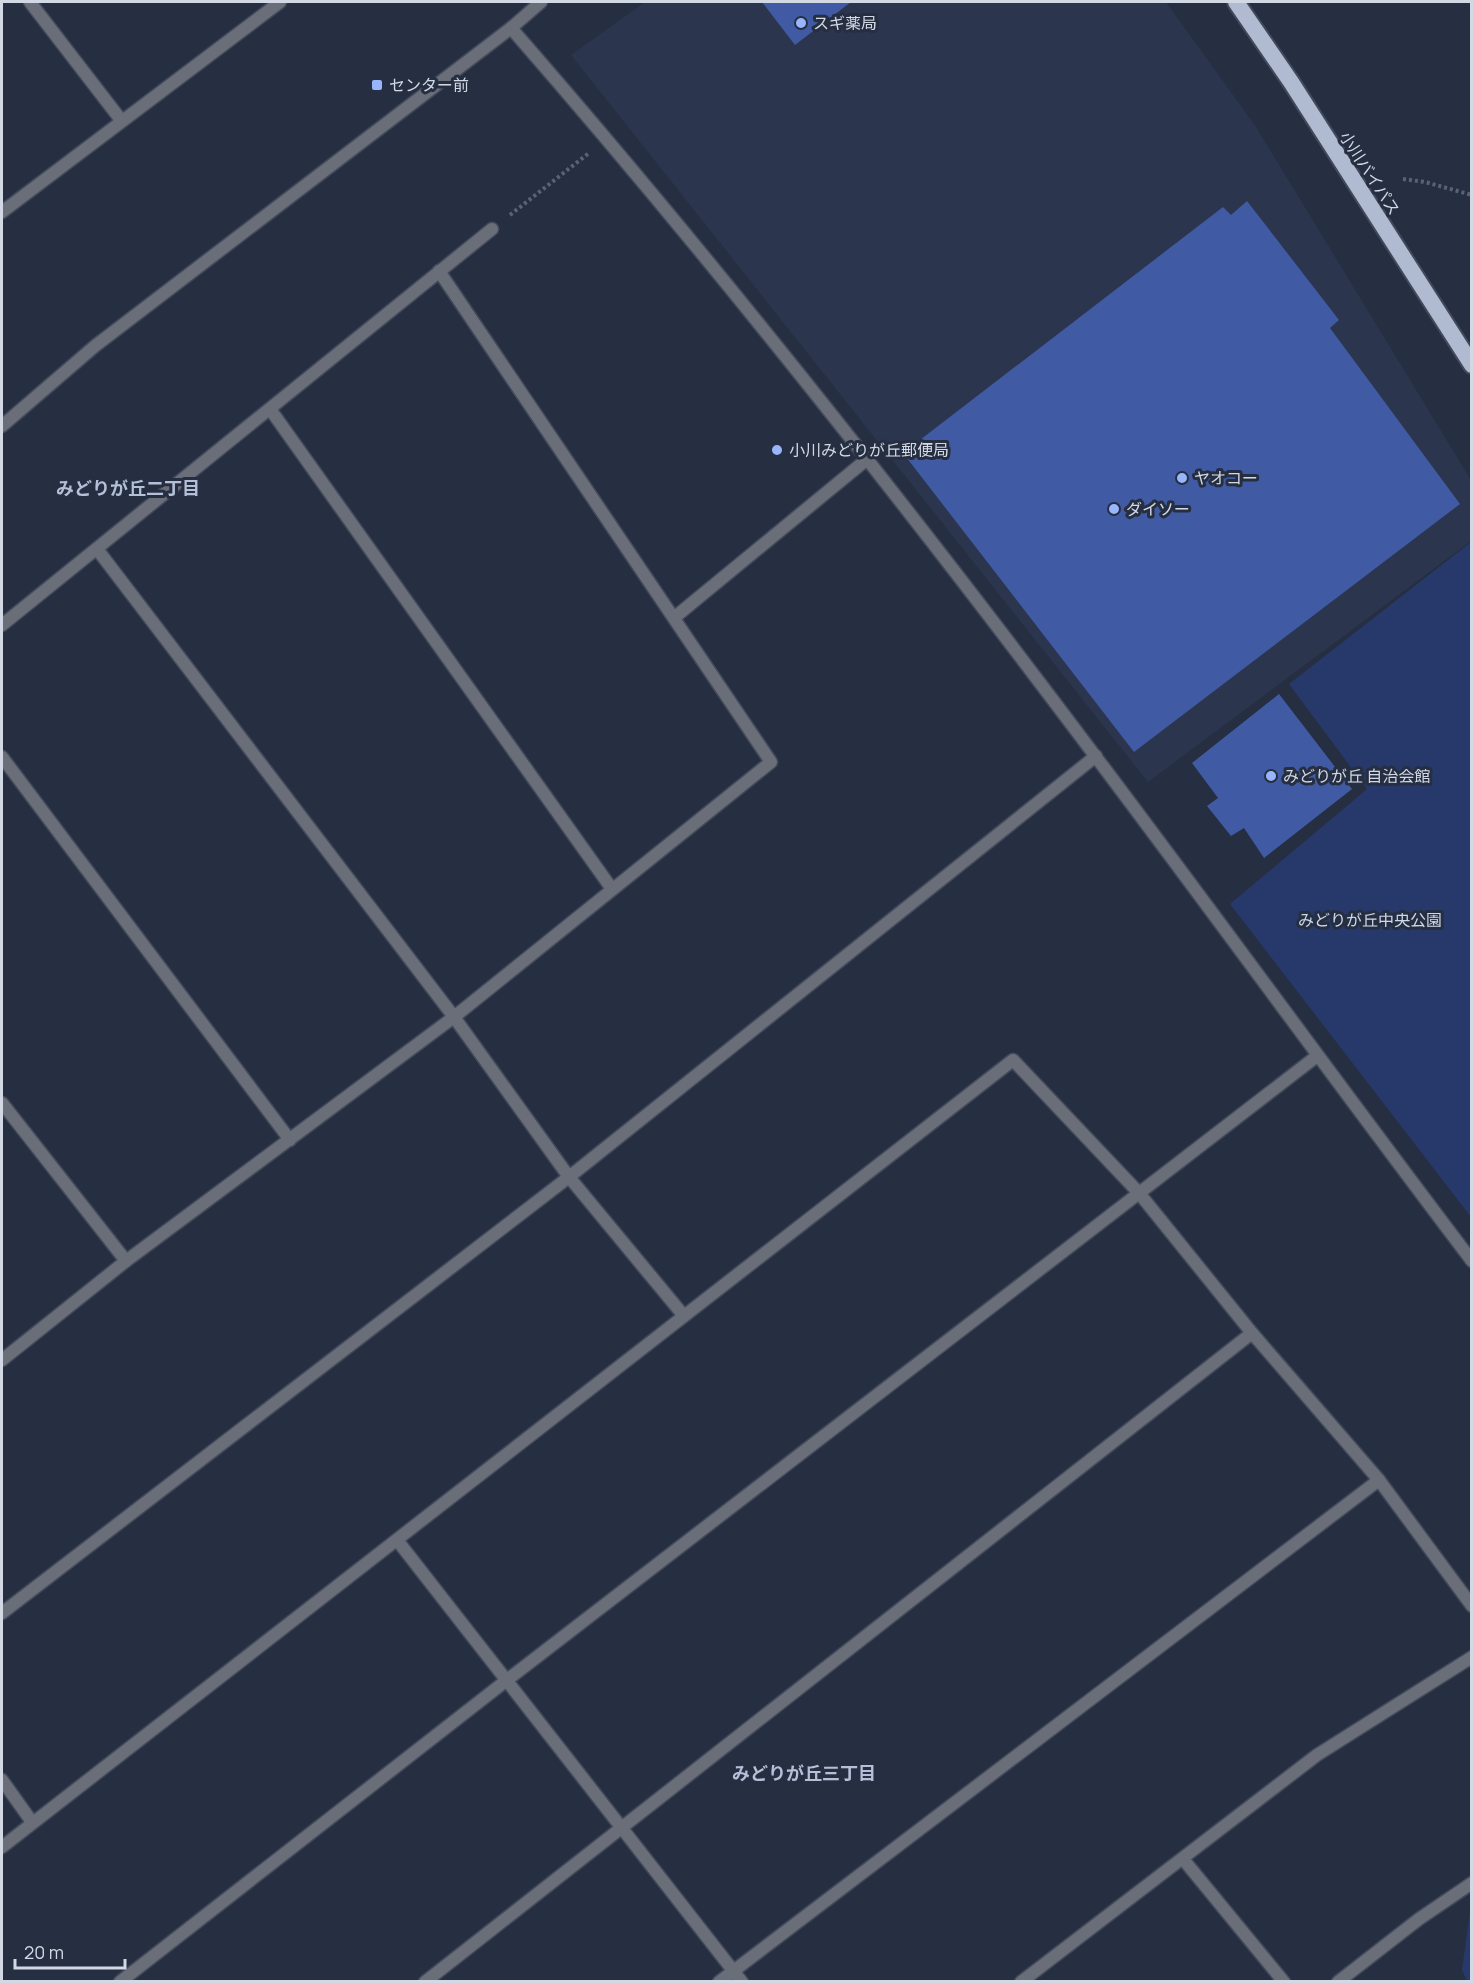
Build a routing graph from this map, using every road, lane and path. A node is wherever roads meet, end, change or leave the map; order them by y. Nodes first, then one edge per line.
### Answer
1 (30, 2) edge
2 (280, 2) edge
3 (541, 2) edge
4 (1236, 2) edge
5 (511, 28) junction
6 (121, 120) junction
7 (607, 139) junction
8 (1403, 179) dead end
9 (1472, 195) edge
10 (2, 212) edge
11 (492, 229) joint
12 (439, 271) junction
13 (1472, 365) edge
14 (270, 409) junction
15 (2, 426) edge
16 (866, 460) junction
17 (98, 549) junction
18 (675, 617) junction
19 (2, 625) edge
20 (1096, 756) junction
21 (2, 758) edge
22 (612, 889) junction
23 (454, 1017) junction
24 (1317, 1056) junction
25 (2, 1103) edge
26 (290, 1140) junction
27 (569, 1177) junction
28 (1139, 1193) junction
29 (1472, 1261) edge
30 (126, 1262) junction
31 (684, 1316) junction
32 (1252, 1333) junction
33 (2, 1360) edge
34 (1379, 1480) junction
35 (397, 1540) junction
36 (1472, 1606) edge
37 (2, 1613) edge
38 (1472, 1657) edge
39 (507, 1680) junction
40 (2, 1780) edge
41 (32, 1822) junction
42 (622, 1828) junction
43 (2, 1847) edge
44 (1183, 1859) junction
45 (1472, 1883) edge
46 (733, 1970) junction
47 (120, 1982) edge
48 (425, 1982) edge
49 (719, 1982) edge
50 (742, 1982) edge
51 (1021, 1982) edge
52 (1284, 1982) edge
53 (1338, 1982) edge

1 - 6 street
2 - 6 street
3 - 5 street
4 - 13 highway, 小川バイパス
5 - 7 street
5 - 15 street
6 - 10 street
7 - 11 path
7 - 16 street
8 - 9 path
11 - 12 street
12 - 14 street
12 - 18 street
14 - 17 street
14 - 22 street
16 - 18 street
16 - 20 street
17 - 19 street
17 - 23 street
18 - 22 street
20 - 24 street
20 - 27 street
21 - 26 street
22 - 23 street
23 - 26 street
23 - 27 street
24 - 28 street
24 - 29 street
25 - 30 street
26 - 30 street
27 - 31 street
27 - 37 street
28 - 31 street
28 - 32 street
28 - 39 street
30 - 33 street
31 - 35 street
32 - 34 street
32 - 42 street
34 - 36 street
34 - 46 street
35 - 39 street
35 - 41 street
38 - 44 street
39 - 42 street
39 - 47 street
40 - 41 street
41 - 43 street
42 - 46 street
42 - 48 street
44 - 51 street
44 - 52 street
45 - 53 street
46 - 49 street
46 - 50 street

